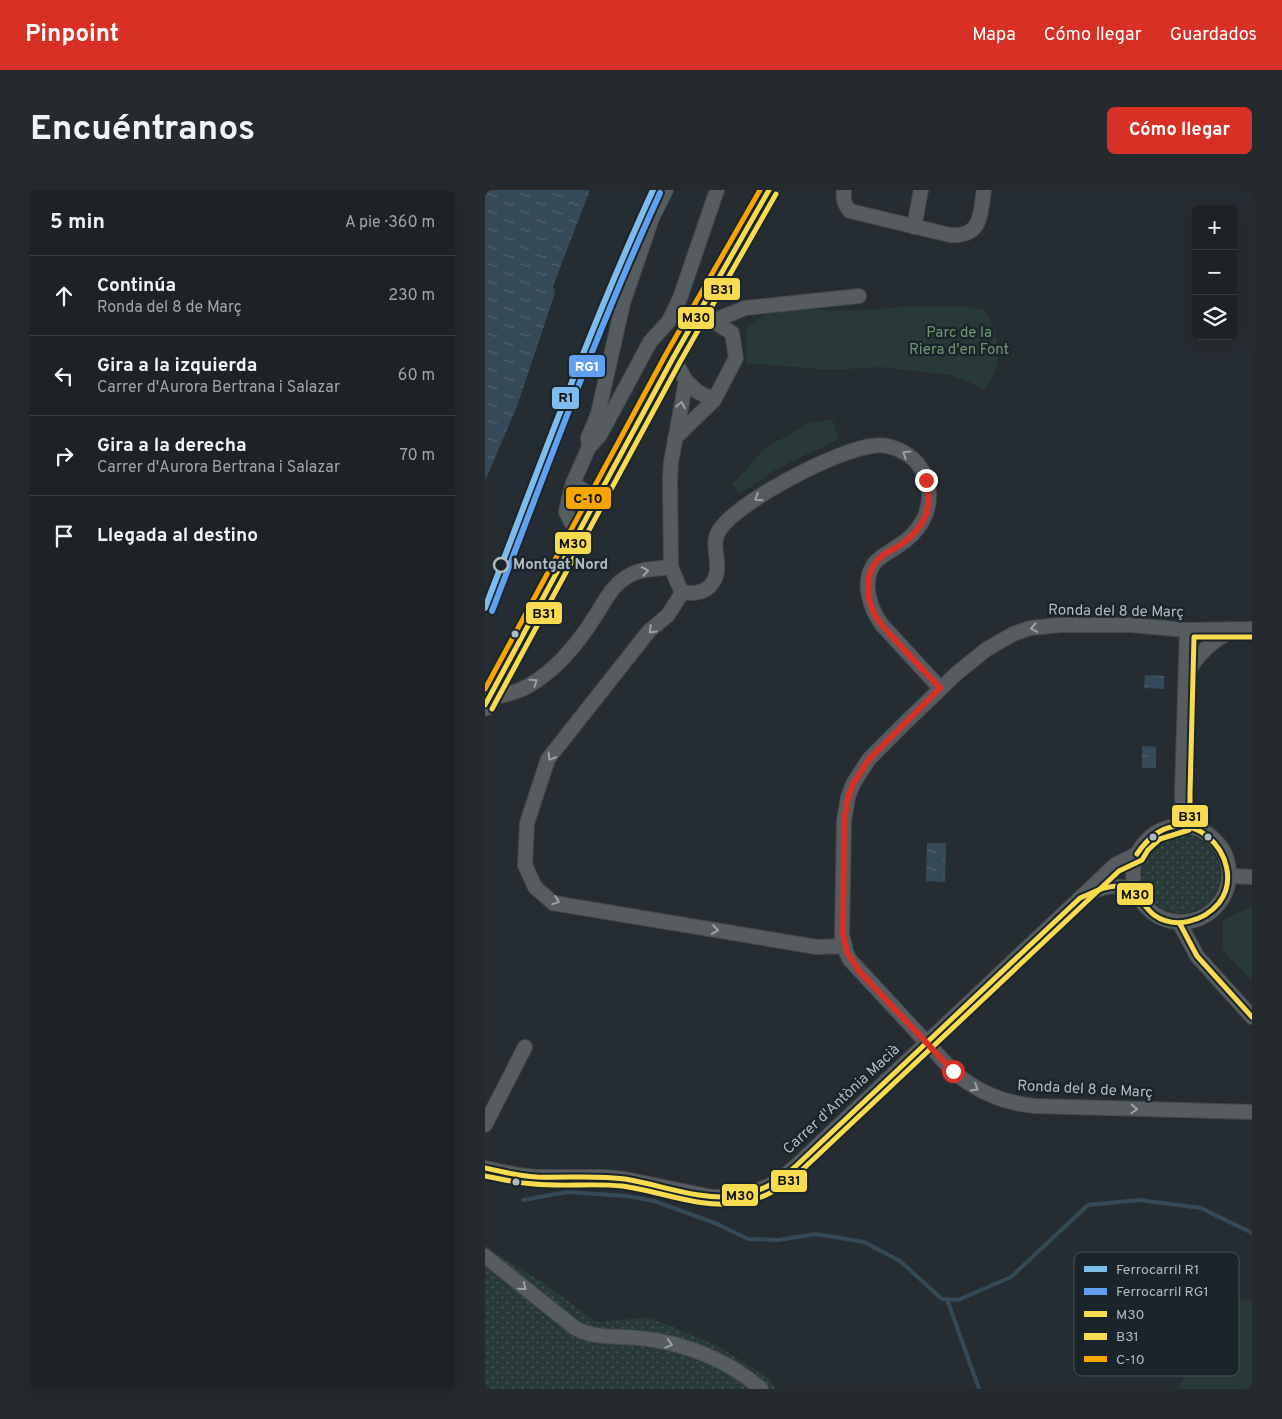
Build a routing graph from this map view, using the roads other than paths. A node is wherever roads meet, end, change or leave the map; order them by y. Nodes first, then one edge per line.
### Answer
1 (667, 190) edge
2 (717, 190) edge
3 (769, 190) edge
4 (844, 190) edge
5 (921, 190) edge
6 (984, 190) edge
7 (914, 227) junction
8 (859, 296) dead end
9 (673, 358) junction
10 (686, 381) junction
11 (714, 400) junction
12 (675, 438) junction
13 (589, 447) junction
14 (573, 483) junction
15 (597, 500) junction
16 (578, 535) junction
17 (671, 567) junction
18 (682, 593) junction
19 (1245, 629) edge
20 (1187, 630) junction
21 (1186, 676) junction
22 (940, 688) junction
23 (487, 701) edge
24 (1183, 825) junction
25 (1137, 854) junction
26 (1231, 876) junction
27 (1252, 877) edge
28 (1137, 893) junction
29 (1080, 898) junction
30 (1180, 924) junction
31 (845, 946) junction
32 (1252, 1017) edge
33 (927, 1042) junction
34 (525, 1046) dead end
35 (1252, 1112) edge
36 (485, 1125) edge
37 (485, 1168) edge
38 (485, 1256) edge
39 (761, 1389) edge

1 - 13 street
2 - 13 street
3 - 9 main road
4 - 7 street
5 - 7 street
6 - 7 street
8 - 11 street
9 - 10 street
9 - 15 main road
10 - 11 street
12 -> 10 street
11 - 12 street
12 - 17 street
13 - 14 street
14 - 15 street
14 - 16 street
15 - 16 main road
16 - 23 main road
17 - 18 street
23 -> 17 street
22 -> 18 street
18 -> 31 street
19 - 20 street, Ronda del 8 de Març
19 - 21 street, Ronda del 8 de Març
20 - 21 street
20 -> 22 street, Ronda del 8 de Març
21 - 24 street
22 - 31 street, Ronda del 8 de Març
24 - 25 street
24 - 26 street
25 - 28 street
25 - 29 street, Carrer d'Antònia Macià
26 - 27 street
26 - 30 street
28 - 29 street, Carrer d'Antònia Macià
28 - 30 street
29 - 33 street, Carrer d'Antònia Macià
30 - 32 street
31 - 33 street, Ronda del 8 de Març
33 -> 35 street, Ronda del 8 de Març
33 - 37 street, Carrer d'Antònia Macià
34 - 36 street
38 -> 39 street

